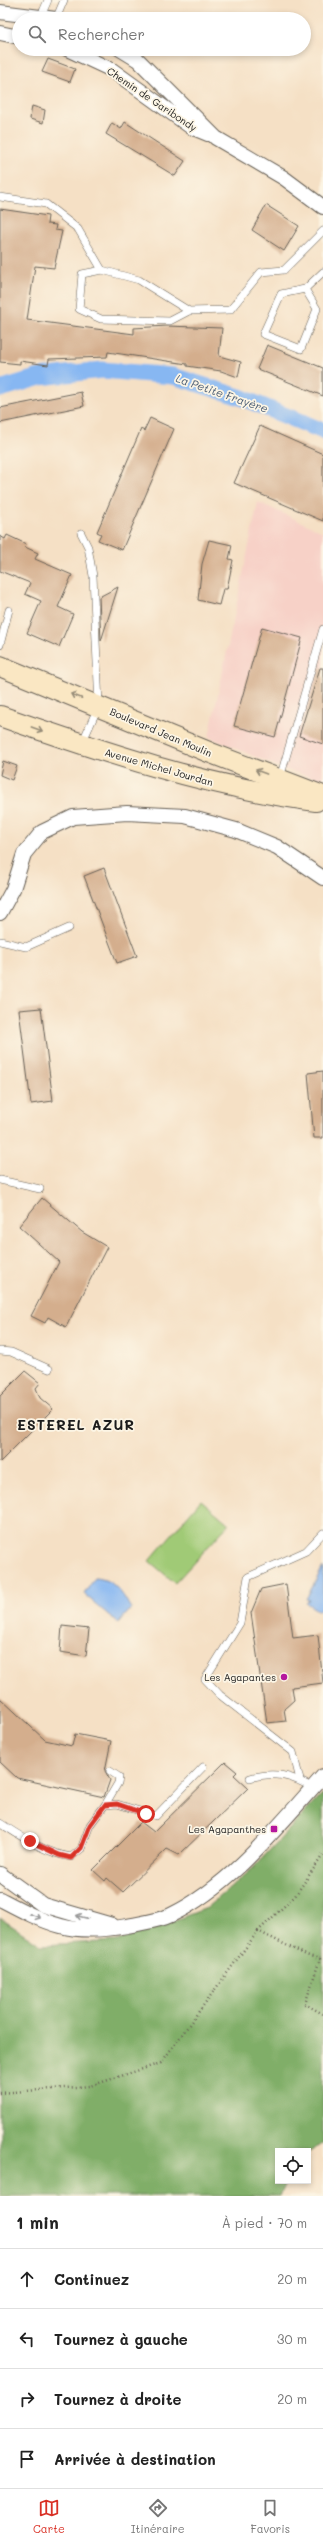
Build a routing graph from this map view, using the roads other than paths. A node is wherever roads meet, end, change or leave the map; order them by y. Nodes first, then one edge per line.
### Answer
1 (48, 0) edge
2 (64, 0) edge
3 (0, 12) edge
4 (43, 12) edge
5 (59, 12) edge
6 (12, 13) edge
7 (0, 33) edge
8 (12, 36) edge
9 (82, 56) edge
10 (131, 56) edge
11 (216, 138) junction
12 (0, 197) edge
13 (323, 207) edge
14 (323, 231) edge
15 (102, 270) junction
16 (323, 272) edge
17 (305, 289) junction
18 (189, 311) junction
19 (81, 533) dead end
20 (9, 610) dead end
21 (323, 629) edge
22 (0, 645) edge
23 (0, 666) edge
24 (99, 705) junction
25 (0, 716) edge
26 (82, 745) junction
27 (280, 778) junction
28 (323, 796) edge
29 (323, 802) edge
30 (323, 878) edge
31 (0, 914) edge
32 (69, 928) dead end
33 (0, 941) edge
34 (0, 1180) edge
35 (40, 1189) dead end
36 (0, 1351) edge
37 (49, 1369) dead end
38 (323, 1534) edge
39 (203, 1767) dead end
40 (110, 1771) dead end
41 (323, 1776) edge
42 (250, 1778) dead end
43 (300, 1780) junction
44 (313, 1788) junction
45 (105, 1805) junction
46 (0, 1823) edge
47 (0, 1874) edge
48 (0, 1898) edge
49 (120, 1927) junction

1 - 4 lane
2 - 5 lane
3 - 6 street
7 - 8 street
9 - 11 street, Chemin de Garibondy
10 - 11 street, Chemin de Garibondy
11 - 13 street, Chemin de Garibondy
12 - 15 lane
14 - 18 lane
15 - 18 lane
15 - 18 lane
16 - 17 lane
17 - 17 lane
19 - 24 lane
20 - 22 lane
21 - 27 lane
24 -> 23 main road, Boulevard Jean Moulin
24 - 26 lane
27 -> 24 main road, Boulevard Jean Moulin
25 -> 26 main road, Avenue Michel Jourdan
26 - 29 main road, Avenue Michel Jourdan
27 - 28 main road, Boulevard Jean Moulin
30 - 31 street
32 - 33 lane
34 - 35 lane
36 - 37 lane
38 - 43 lane
39 - 45 lane
40 - 45 lane
41 - 44 street
42 - 43 lane
43 - 44 lane
44 - 49 street
45 - 46 lane
49 -> 47 street
48 -> 49 street

